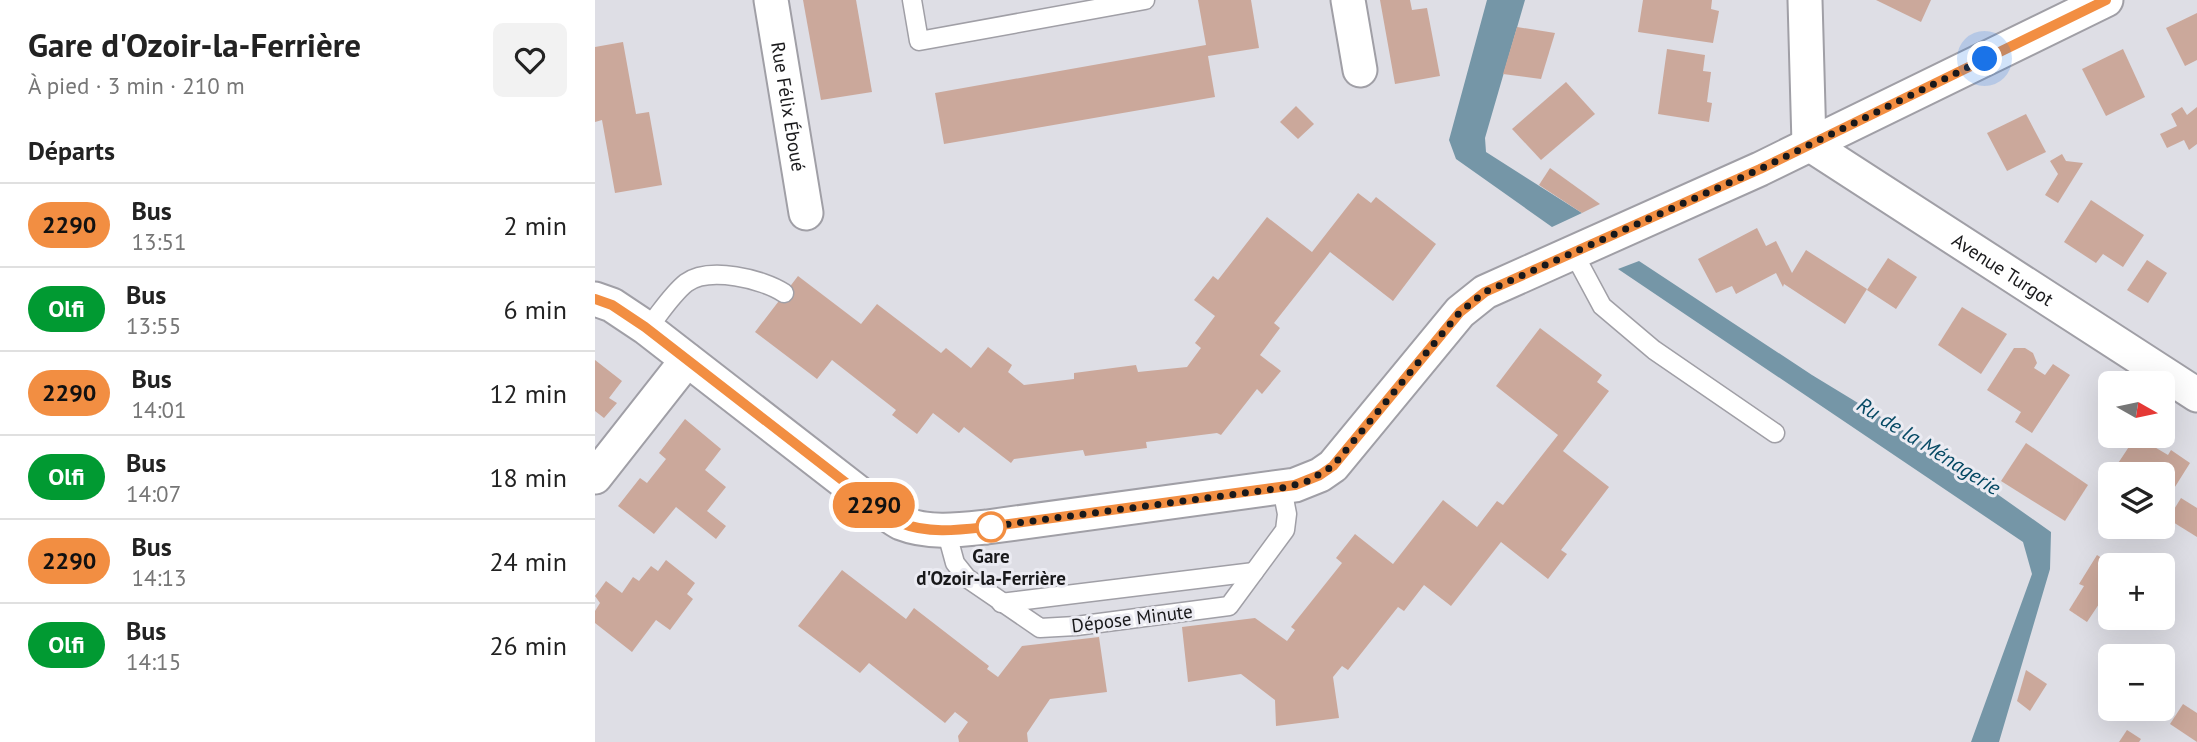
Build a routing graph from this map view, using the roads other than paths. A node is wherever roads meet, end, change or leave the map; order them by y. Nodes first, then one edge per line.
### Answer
1 (771, 0) edge
2 (912, 0) edge
3 (1145, 0) edge
4 (1348, 0) edge
5 (1805, 0) edge
6 (2106, 0) edge
7 (1360, 70) dead end
8 (1809, 144) junction
9 (806, 214) dead end
10 (1573, 252) junction
11 (784, 293) dead end
12 (595, 299) edge
13 (647, 329) junction
14 (687, 360) junction
15 (2197, 395) edge
16 (1775, 433) dead end
17 (595, 477) edge
18 (1282, 488) junction
19 (946, 530) junction
20 (1254, 572) junction
21 (1001, 603) junction

1 - 9 street, Rue Félix Éboué
2 - 3 lane
4 - 7 street
5 - 8 street
6 - 8 street
8 - 10 street
8 - 15 street, Avenue Turgot
10 - 16 lane
10 - 18 street
11 - 13 lane
12 - 13 street
13 - 14 street
14 - 17 street
14 - 19 street
18 - 19 street
18 - 20 lane, Dépose Minute
19 - 21 lane, Dépose Minute
20 - 21 lane
20 - 21 lane, Dépose Minute

